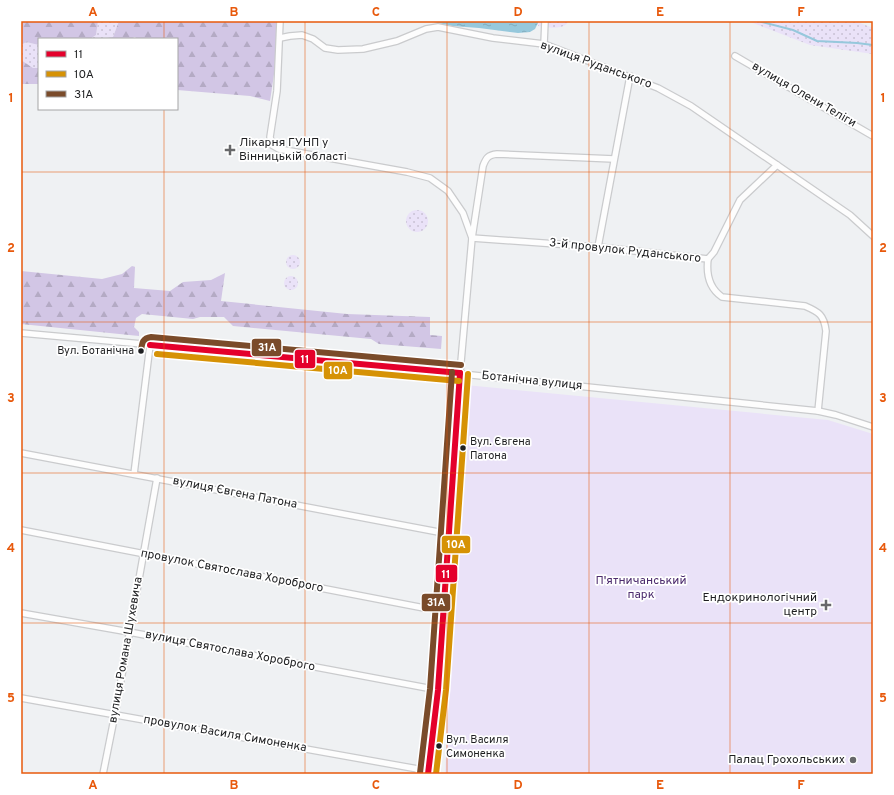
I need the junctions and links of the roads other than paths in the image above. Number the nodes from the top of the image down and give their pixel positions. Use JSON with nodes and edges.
{"nodes":[{"id":1,"x":280,"y":21,"type":"edge"},
{"id":2,"x":545,"y":21,"type":"edge"},
{"id":3,"x":280,"y":38,"type":"junction"},
{"id":4,"x":544,"y":44,"type":"junction"},
{"id":5,"x":735,"y":56,"type":"dead end"},
{"id":6,"x":630,"y":76,"type":"junction"},
{"id":7,"x":873,"y":136,"type":"edge"},
{"id":8,"x":614,"y":159,"type":"junction"},
{"id":9,"x":777,"y":165,"type":"junction"},
{"id":10,"x":873,"y":236,"type":"edge"},
{"id":11,"x":472,"y":238,"type":"junction"},
{"id":12,"x":598,"y":248,"type":"junction"},
{"id":13,"x":708,"y":259,"type":"junction"},
{"id":14,"x":21,"y":333,"type":"edge"},
{"id":15,"x":150,"y":344,"type":"junction"},
{"id":16,"x":460,"y":373,"type":"junction"},
{"id":17,"x":818,"y":411,"type":"junction"},
{"id":18,"x":873,"y":427,"type":"edge"},
{"id":19,"x":21,"y":453,"type":"edge"},
{"id":20,"x":134,"y":474,"type":"junction"},
{"id":21,"x":157,"y":478,"type":"junction"},
{"id":22,"x":21,"y":530,"type":"edge"},
{"id":23,"x":449,"y":534,"type":"junction"},
{"id":24,"x":143,"y":554,"type":"junction"},
{"id":25,"x":443,"y":610,"type":"junction"},
{"id":26,"x":21,"y":613,"type":"edge"},
{"id":27,"x":128,"y":632,"type":"junction"},
{"id":28,"x":438,"y":690,"type":"junction"},
{"id":29,"x":21,"y":698,"type":"edge"},
{"id":30,"x":115,"y":714,"type":"junction"},
{"id":31,"x":428,"y":772,"type":"edge"},
{"id":32,"x":103,"y":774,"type":"edge"}],
"edges":[{"from":1,"to":3,"type":"street"},
{"from":2,"to":4,"type":"street"},
{"from":3,"to":4,"type":"street","name":"вулиця Руданського"},
{"from":3,"to":11,"type":"street"},
{"from":4,"to":6,"type":"street","name":"вулиця Руданського"},
{"from":5,"to":7,"type":"street","name":"вулиця Олени Теліги"},
{"from":6,"to":8,"type":"street"},
{"from":6,"to":9,"type":"street","name":"вулиця Руданського"},
{"from":8,"to":11,"type":"street"},
{"from":8,"to":12,"type":"street"},
{"from":9,"to":10,"type":"street","name":"вулиця Руданського"},
{"from":9,"to":13,"type":"street","name":"3-й провулок Руданського"},
{"from":11,"to":12,"type":"street","name":"3-й провулок Руданського"},
{"from":11,"to":16,"type":"street"},
{"from":12,"to":13,"type":"street","name":"3-й провулок Руданського"},
{"from":13,"to":17,"type":"street"},
{"from":14,"to":15,"type":"street","name":"Ботанічна вулиця"},
{"from":15,"to":16,"type":"street","name":"Ботанічна вулиця"},
{"from":15,"to":20,"type":"street"},
{"from":16,"to":17,"type":"street","name":"Ботанічна вулиця"},
{"from":16,"to":23,"type":"street"},
{"from":17,"to":18,"type":"street","name":"Ботанічна вулиця"},
{"from":19,"to":20,"type":"street","name":"вулиця Євгена Патона"},
{"from":20,"to":21,"type":"street","name":"вулиця Євгена Патона"},
{"from":21,"to":23,"type":"street","name":"вулиця Євгена Патона"},
{"from":21,"to":24,"type":"street","name":"вулиця Романа Шухевича"},
{"from":22,"to":24,"type":"street","name":"провулок Святослава Хороброго"},
{"from":23,"to":25,"type":"street"},
{"from":24,"to":25,"type":"street","name":"провулок Святослава Хороброго"},
{"from":24,"to":27,"type":"street","name":"вулиця Романа Шухевича"},
{"from":25,"to":28,"type":"street"},
{"from":26,"to":27,"type":"street","name":"вулиця Святослава Хороброго"},
{"from":27,"to":28,"type":"street","name":"вулиця Святослава Хороброго"},
{"from":27,"to":30,"type":"street","name":"вулиця Романа Шухевича"},
{"from":28,"to":31,"type":"street"},
{"from":29,"to":30,"type":"street","name":"провулок Василя Симоненка"},
{"from":30,"to":31,"type":"street","name":"провулок Василя Симоненка"},
{"from":30,"to":32,"type":"street","name":"вулиця Романа Шухевича"}]}
